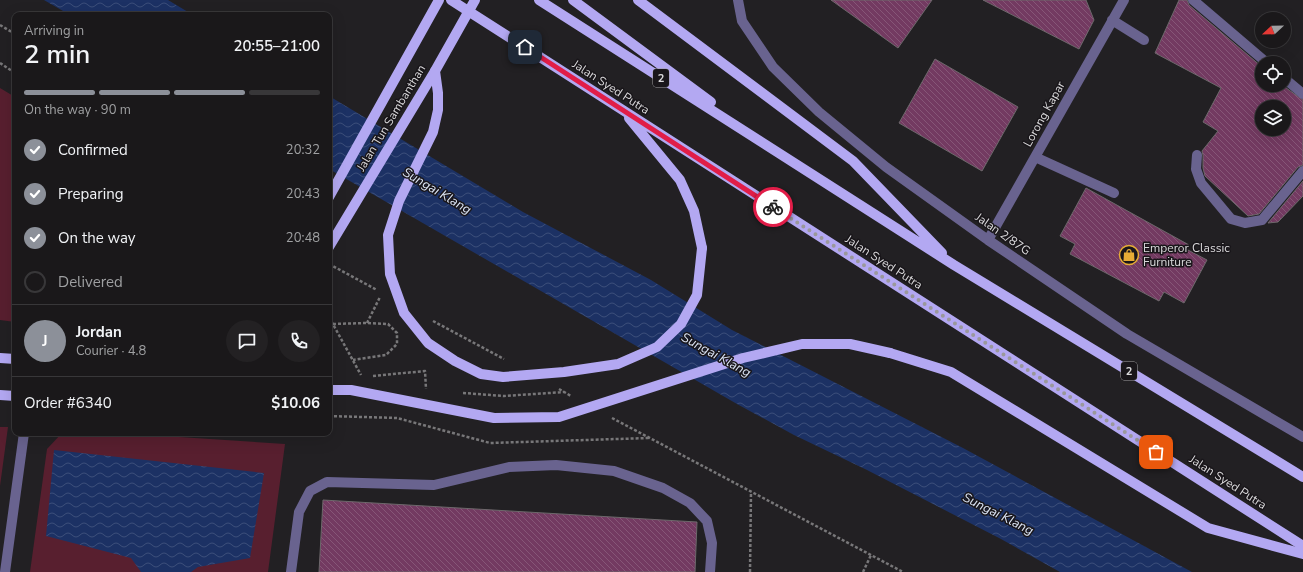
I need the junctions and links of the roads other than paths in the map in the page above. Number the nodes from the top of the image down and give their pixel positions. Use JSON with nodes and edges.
{"nodes":[{"id":1,"x":439,"y":0,"type":"edge"},
{"id":2,"x":452,"y":0,"type":"edge"},
{"id":3,"x":475,"y":0,"type":"edge"},
{"id":4,"x":539,"y":0,"type":"edge"},
{"id":5,"x":573,"y":0,"type":"edge"},
{"id":6,"x":738,"y":0,"type":"edge"},
{"id":7,"x":1124,"y":0,"type":"edge"},
{"id":8,"x":1193,"y":0,"type":"edge"},
{"id":9,"x":641,"y":2,"type":"edge"},
{"id":10,"x":1112,"y":20,"type":"junction"},
{"id":11,"x":1144,"y":40,"type":"dead end"},
{"id":12,"x":1259,"y":56,"type":"edge"},
{"id":13,"x":434,"y":71,"type":"junction"},
{"id":14,"x":1291,"y":84,"type":"edge"},
{"id":15,"x":1303,"y":94,"type":"edge"},
{"id":16,"x":624,"y":111,"type":"junction"},
{"id":17,"x":782,"y":155,"type":"junction"},
{"id":18,"x":1197,"y":155,"type":"dead end"},
{"id":19,"x":1034,"y":157,"type":"junction"},
{"id":20,"x":1303,"y":172,"type":"edge"},
{"id":21,"x":332,"y":192,"type":"edge"},
{"id":22,"x":1114,"y":193,"type":"dead end"},
{"id":23,"x":988,"y":240,"type":"junction"},
{"id":24,"x":332,"y":242,"type":"edge"},
{"id":25,"x":954,"y":265,"type":"junction"},
{"id":26,"x":0,"y":358,"type":"edge"},
{"id":27,"x":12,"y":359,"type":"edge"},
{"id":28,"x":332,"y":390,"type":"edge"},
{"id":29,"x":0,"y":395,"type":"edge"},
{"id":30,"x":12,"y":396,"type":"edge"},
{"id":31,"x":24,"y":436,"type":"edge"},
{"id":32,"x":1303,"y":437,"type":"edge"},
{"id":33,"x":1303,"y":477,"type":"edge"},
{"id":34,"x":1303,"y":546,"type":"edge"},
{"id":35,"x":1303,"y":554,"type":"edge"},
{"id":36,"x":5,"y":572,"type":"edge"},
{"id":37,"x":291,"y":572,"type":"edge"},
{"id":38,"x":710,"y":572,"type":"edge"}],
"edges":[{"from":1,"to":21,"type":"main road","name":"Jalan Tun Sambanthan"},
{"from":2,"to":16,"type":"main road","name":"Jalan Syed Putra"},
{"from":3,"to":13,"type":"main road","name":"Jalan Tun Sambanthan","bridge":true},
{"from":4,"to":17,"type":"main road","number":"2"},
{"from":5,"to":17,"type":"main road"},
{"from":6,"to":23,"type":"street","name":"Jalan 2/87G"},
{"from":7,"to":10,"type":"street","name":"Lorong Kapar"},
{"from":8,"to":12,"type":"street"},
{"from":9,"to":25,"type":"main road"},
{"from":10,"to":11,"type":"street"},
{"from":10,"to":19,"type":"street","name":"Lorong Kapar"},
{"from":13,"to":16,"type":"main road","bridge":true},
{"from":13,"to":24,"type":"main road","name":"Jalan Tun Sambanthan"},
{"from":14,"to":15,"type":"street"},
{"from":16,"to":34,"type":"main road","name":"Jalan Syed Putra"},
{"from":17,"to":25,"type":"main road","number":"2"},
{"from":18,"to":20,"type":"street"},
{"from":19,"to":22,"type":"street"},
{"from":19,"to":23,"type":"street","name":"Lorong Kapar"},
{"from":23,"to":32,"type":"street","name":"Jalan 2/87G"},
{"from":25,"to":33,"type":"main road","number":"2"},
{"from":26,"to":27,"type":"main road"},
{"from":28,"to":35,"type":"main road","bridge":true},
{"from":29,"to":30,"type":"main road"},
{"from":31,"to":36,"type":"street"},
{"from":37,"to":38,"type":"street"}]}
